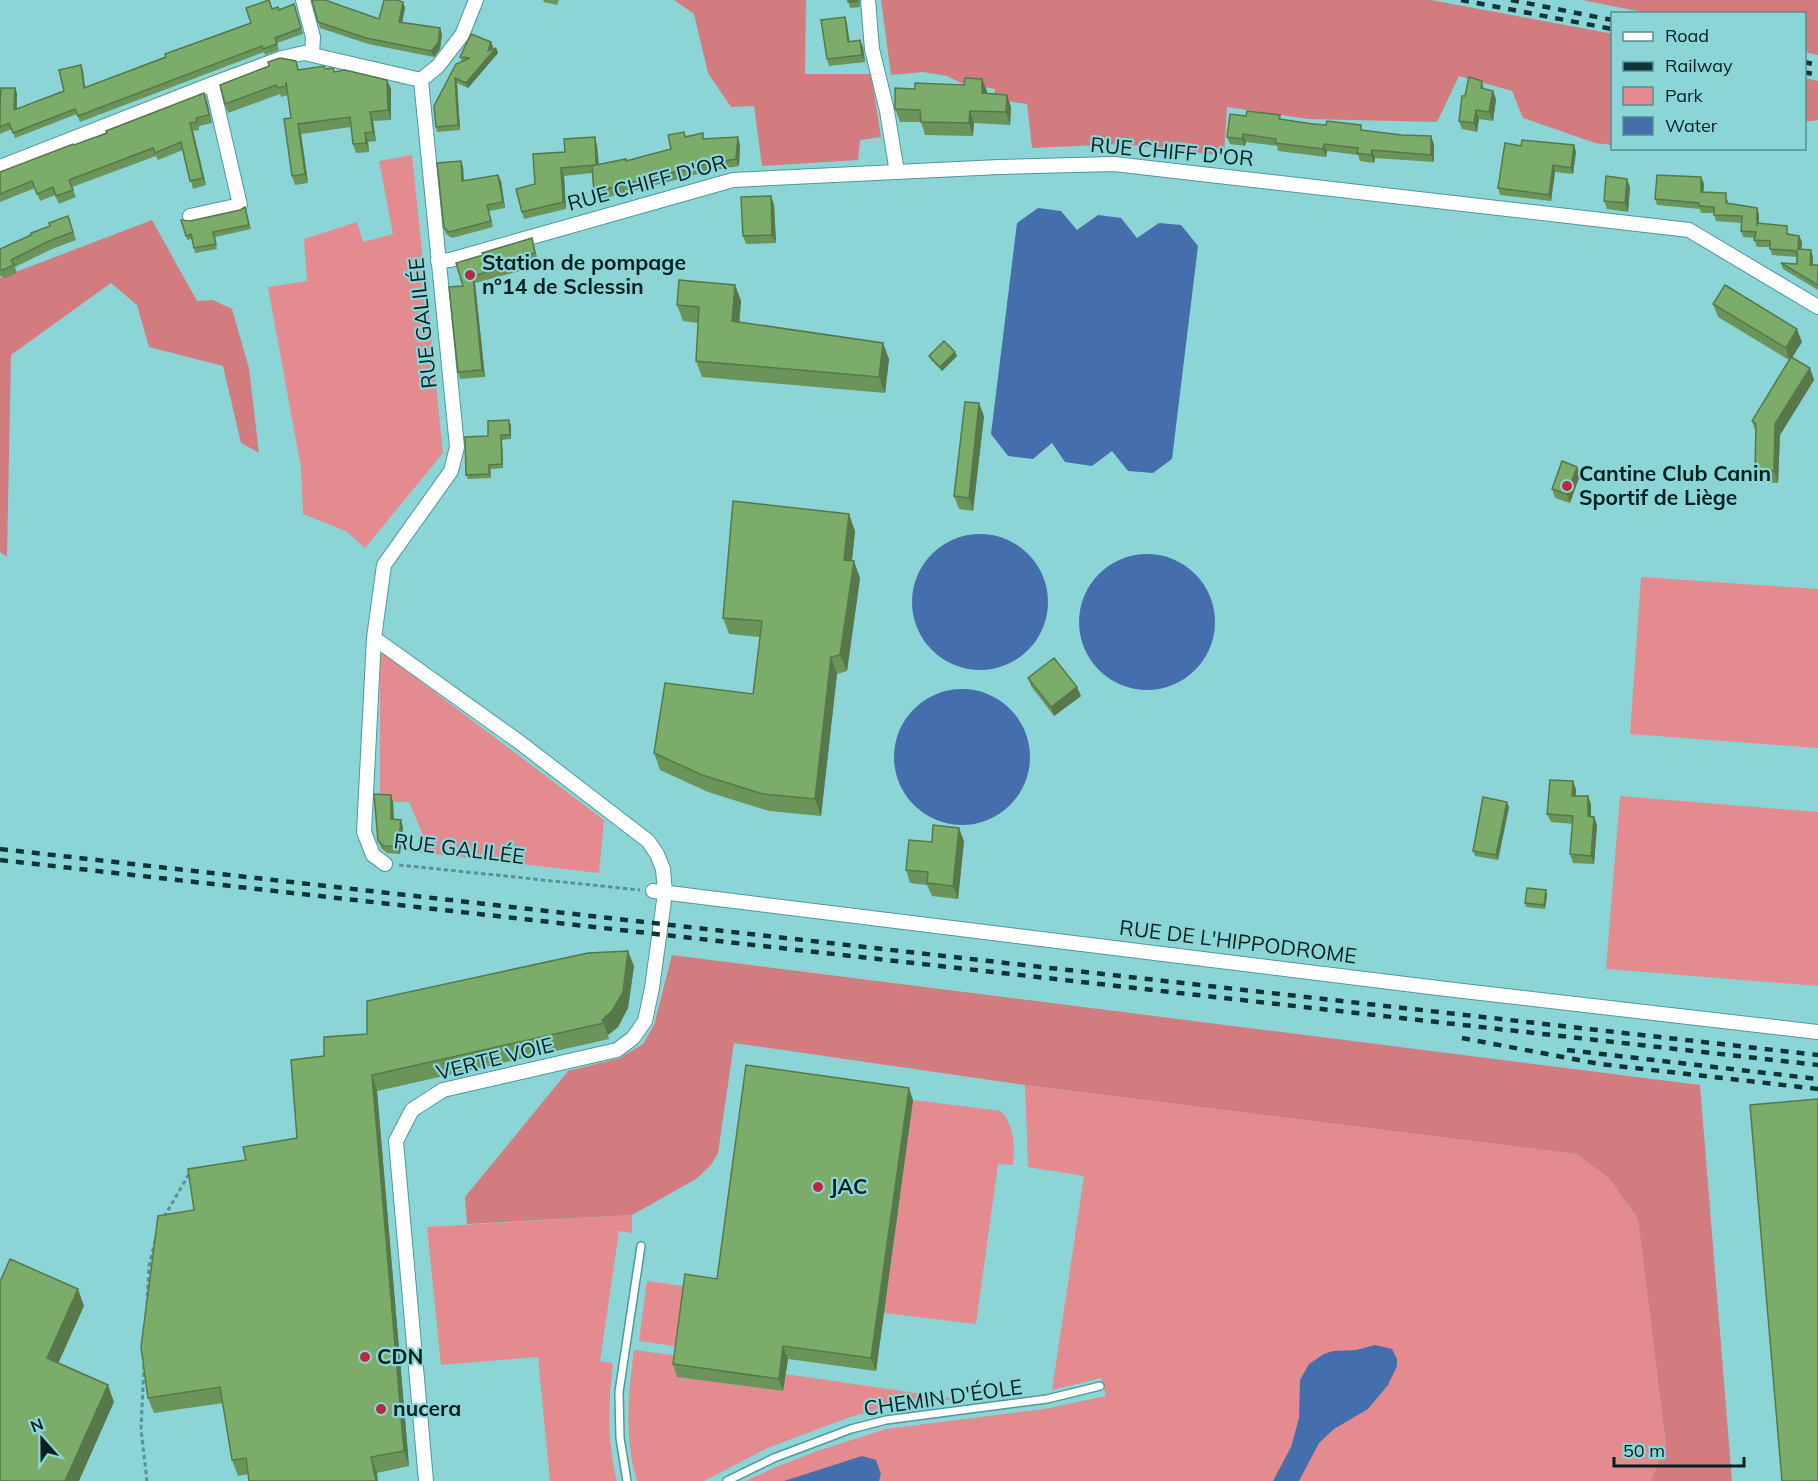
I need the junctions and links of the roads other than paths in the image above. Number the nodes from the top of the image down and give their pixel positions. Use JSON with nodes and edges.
{"nodes":[{"id":1,"x":303,"y":0,"type":"edge"},
{"id":2,"x":476,"y":0,"type":"edge"},
{"id":3,"x":868,"y":0,"type":"edge"},
{"id":4,"x":312,"y":54,"type":"junction"},
{"id":5,"x":421,"y":80,"type":"junction"},
{"id":6,"x":212,"y":84,"type":"junction"},
{"id":7,"x":0,"y":167,"type":"edge"},
{"id":8,"x":897,"y":172,"type":"junction"},
{"id":9,"x":190,"y":216,"type":"dead end"},
{"id":10,"x":438,"y":261,"type":"junction"},
{"id":11,"x":1818,"y":307,"type":"edge"},
{"id":12,"x":374,"y":638,"type":"junction"},
{"id":13,"x":385,"y":864,"type":"road end"},
{"id":14,"x":659,"y":892,"type":"junction"},
{"id":15,"x":1818,"y":1032,"type":"edge"},
{"id":16,"x":641,"y":1246,"type":"dead end"},
{"id":17,"x":1100,"y":1386,"type":"dead end"},
{"id":18,"x":426,"y":1481,"type":"edge"},
{"id":19,"x":627,"y":1481,"type":"edge"},
{"id":20,"x":727,"y":1481,"type":"edge"}],
"edges":[{"from":1,"to":4,"type":"street"},
{"from":2,"to":5,"type":"street"},
{"from":3,"to":8,"type":"street"},
{"from":4,"to":5,"type":"street"},
{"from":4,"to":6,"type":"street"},
{"from":5,"to":10,"type":"street","name":"RUE GALILÉE"},
{"from":6,"to":7,"type":"street"},
{"from":6,"to":9,"type":"street"},
{"from":8,"to":10,"type":"street","name":"RUE CHIFF D'OR"},
{"from":8,"to":11,"type":"street","name":"RUE CHIFF D'OR"},
{"from":10,"to":12,"type":"street","name":"RUE GALILÉE"},
{"from":12,"to":13,"type":"street","name":"RUE GALILÉE"},
{"from":12,"to":14,"type":"street"},
{"from":14,"to":15,"type":"street","name":"RUE DE L'HIPPODROME"},
{"from":14,"to":18,"type":"street","name":"VERTE VOIE"},
{"from":16,"to":19,"type":"lane"},
{"from":17,"to":20,"type":"lane","name":"CHEMIN D'ÉOLE"}]}
